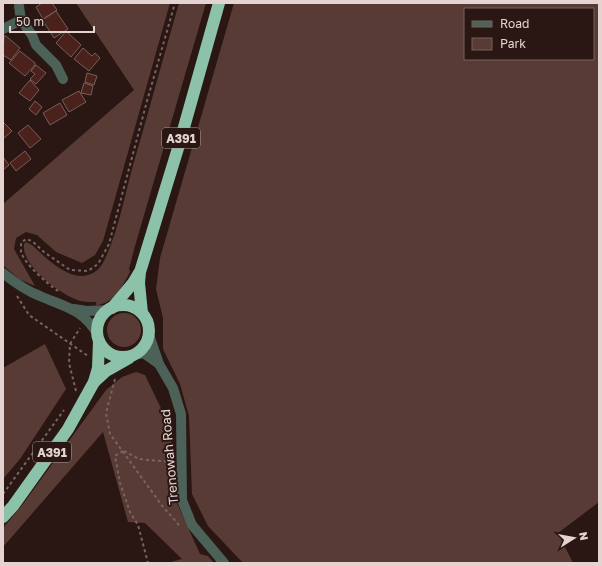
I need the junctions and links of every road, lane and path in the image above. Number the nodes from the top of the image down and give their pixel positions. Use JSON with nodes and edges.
{"nodes":[{"id":1,"x":175,"y":3,"type":"edge"},
{"id":2,"x":219,"y":3,"type":"edge"},
{"id":3,"x":19,"y":6,"type":"dead end"},
{"id":4,"x":21,"y":20,"type":"junction"},
{"id":5,"x":3,"y":29,"type":"edge"},
{"id":6,"x":64,"y":79,"type":"dead end"},
{"id":7,"x":140,"y":272,"type":"junction"},
{"id":8,"x":3,"y":273,"type":"edge"},
{"id":9,"x":12,"y":280,"type":"junction"},
{"id":10,"x":60,"y":292,"type":"dead end"},
{"id":11,"x":72,"y":309,"type":"junction"},
{"id":12,"x":110,"y":309,"type":"junction"},
{"id":13,"x":142,"y":313,"type":"junction"},
{"id":14,"x":85,"y":319,"type":"junction"},
{"id":15,"x":149,"y":335,"type":"junction"},
{"id":16,"x":98,"y":338,"type":"junction"},
{"id":17,"x":70,"y":344,"type":"junction"},
{"id":18,"x":135,"y":354,"type":"junction"},
{"id":19,"x":98,"y":363,"type":"junction"},
{"id":20,"x":159,"y":364,"type":"junction"},
{"id":21,"x":109,"y":370,"type":"junction"},
{"id":22,"x":94,"y":382,"type":"junction"},
{"id":23,"x":73,"y":396,"type":"dead end"},
{"id":24,"x":66,"y":407,"type":"dead end"},
{"id":25,"x":123,"y":451,"type":"junction"},
{"id":26,"x":181,"y":462,"type":"junction"},
{"id":27,"x":3,"y":494,"type":"edge"},
{"id":28,"x":3,"y":517,"type":"edge"},
{"id":29,"x":198,"y":533,"type":"junction"},
{"id":30,"x":148,"y":563,"type":"edge"},
{"id":31,"x":224,"y":563,"type":"edge"}],
"edges":[{"from":1,"to":10,"type":"path"},
{"from":2,"to":7,"type":"highway","number":"A391"},
{"from":3,"to":4,"type":"street"},
{"from":4,"to":5,"type":"street"},
{"from":4,"to":6,"type":"street"},
{"from":7,"to":12,"type":"highway","number":"A391"},
{"from":7,"to":13,"type":"highway","number":"A391"},
{"from":8,"to":9,"type":"street"},
{"from":9,"to":11,"type":"street"},
{"from":9,"to":17,"type":"path"},
{"from":11,"to":12,"type":"street"},
{"from":11,"to":14,"type":"street"},
{"from":12,"to":13,"type":"highway"},
{"from":12,"to":16,"type":"highway"},
{"from":13,"to":15,"type":"highway"},
{"from":14,"to":16,"type":"street"},
{"from":14,"to":17,"type":"path"},
{"from":15,"to":18,"type":"highway"},
{"from":15,"to":20,"type":"street","name":"Trenowah Road"},
{"from":16,"to":18,"type":"highway"},
{"from":16,"to":19,"type":"highway","number":"A391"},
{"from":17,"to":19,"type":"path"},
{"from":17,"to":23,"type":"path"},
{"from":18,"to":20,"type":"street","name":"Trenowah Road"},
{"from":18,"to":21,"type":"highway","number":"A391"},
{"from":19,"to":22,"type":"highway","number":"A391"},
{"from":20,"to":26,"type":"street","name":"Trenowah Road"},
{"from":21,"to":22,"type":"highway","number":"A391"},
{"from":21,"to":25,"type":"path"},
{"from":22,"to":28,"type":"highway","number":"A391"},
{"from":24,"to":27,"type":"path"},
{"from":25,"to":26,"type":"path"},
{"from":25,"to":29,"type":"path"},
{"from":25,"to":30,"type":"path"},
{"from":26,"to":29,"type":"street","name":"Trenowah Road"},
{"from":29,"to":31,"type":"street","name":"Trenowah Road"}]}
